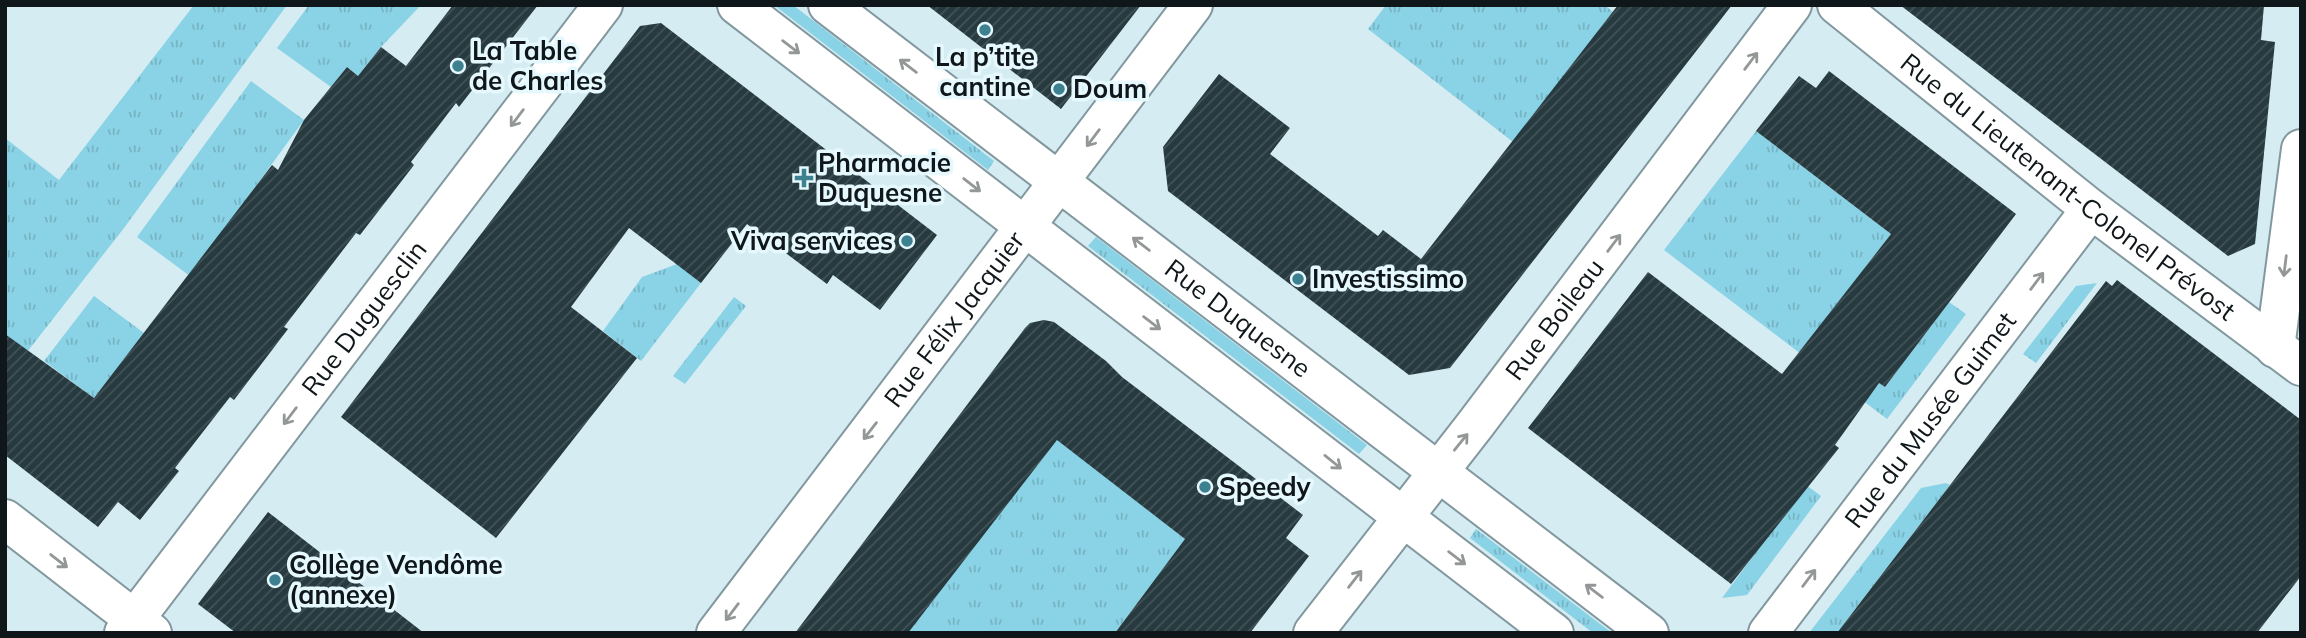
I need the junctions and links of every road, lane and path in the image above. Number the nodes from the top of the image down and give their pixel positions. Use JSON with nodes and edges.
{"nodes":[{"id":1,"x":603,"y":5,"type":"edge"},
{"id":2,"x":737,"y":5,"type":"edge"},
{"id":3,"x":828,"y":5,"type":"edge"},
{"id":4,"x":1193,"y":5,"type":"edge"},
{"id":5,"x":1793,"y":5,"type":"edge"},
{"id":6,"x":1837,"y":5,"type":"edge"},
{"id":7,"x":2301,"y":149,"type":"edge"},
{"id":8,"x":1059,"y":182,"type":"junction"},
{"id":9,"x":2091,"y":209,"type":"junction"},
{"id":10,"x":1026,"y":226,"type":"junction"},
{"id":11,"x":2288,"y":357,"type":"edge"},
{"id":12,"x":1438,"y":472,"type":"junction"},
{"id":13,"x":1404,"y":515,"type":"junction"},
{"id":14,"x":5,"y":519,"type":"edge"},
{"id":15,"x":137,"y":628,"type":"edge"},
{"id":16,"x":716,"y":633,"type":"edge"},
{"id":17,"x":1313,"y":633,"type":"edge"},
{"id":18,"x":1554,"y":633,"type":"edge"},
{"id":19,"x":1649,"y":633,"type":"edge"},
{"id":20,"x":1768,"y":633,"type":"edge"}],
"edges":[{"from":1,"to":15,"type":"street","name":"Rue Duguesclin","one_way":true},
{"from":2,"to":10,"type":"street","name":"Rue Duquesne","one_way":true},
{"from":8,"to":3,"type":"street","name":"Rue Duquesne","one_way":true},
{"from":4,"to":8,"type":"street","name":"Rue Félix Jacquier","one_way":true},
{"from":12,"to":5,"type":"street","name":"Rue Boileau","one_way":true},
{"from":6,"to":9,"type":"street","name":"Rue du Lieutenant-Colonel Prévost"},
{"from":7,"to":11,"type":"street","one_way":true},
{"from":8,"to":10,"type":"street","name":"Rue Félix Jacquier"},
{"from":12,"to":8,"type":"street","name":"Rue Duquesne","one_way":true},
{"from":9,"to":11,"type":"street","name":"Rue du Lieutenant-Colonel Prévost"},
{"from":20,"to":9,"type":"street","name":"Rue du Musée Guimet","one_way":true},
{"from":10,"to":13,"type":"street","name":"Rue Duquesne","one_way":true},
{"from":10,"to":16,"type":"street","name":"Rue Félix Jacquier","one_way":true},
{"from":12,"to":13,"type":"street","name":"Rue Boileau"},
{"from":19,"to":12,"type":"street","name":"Rue Duquesne","one_way":true},
{"from":17,"to":13,"type":"street","name":"Rue Boileau","one_way":true},
{"from":13,"to":18,"type":"street","name":"Rue Duquesne","one_way":true},
{"from":14,"to":15,"type":"street","one_way":true}]}
